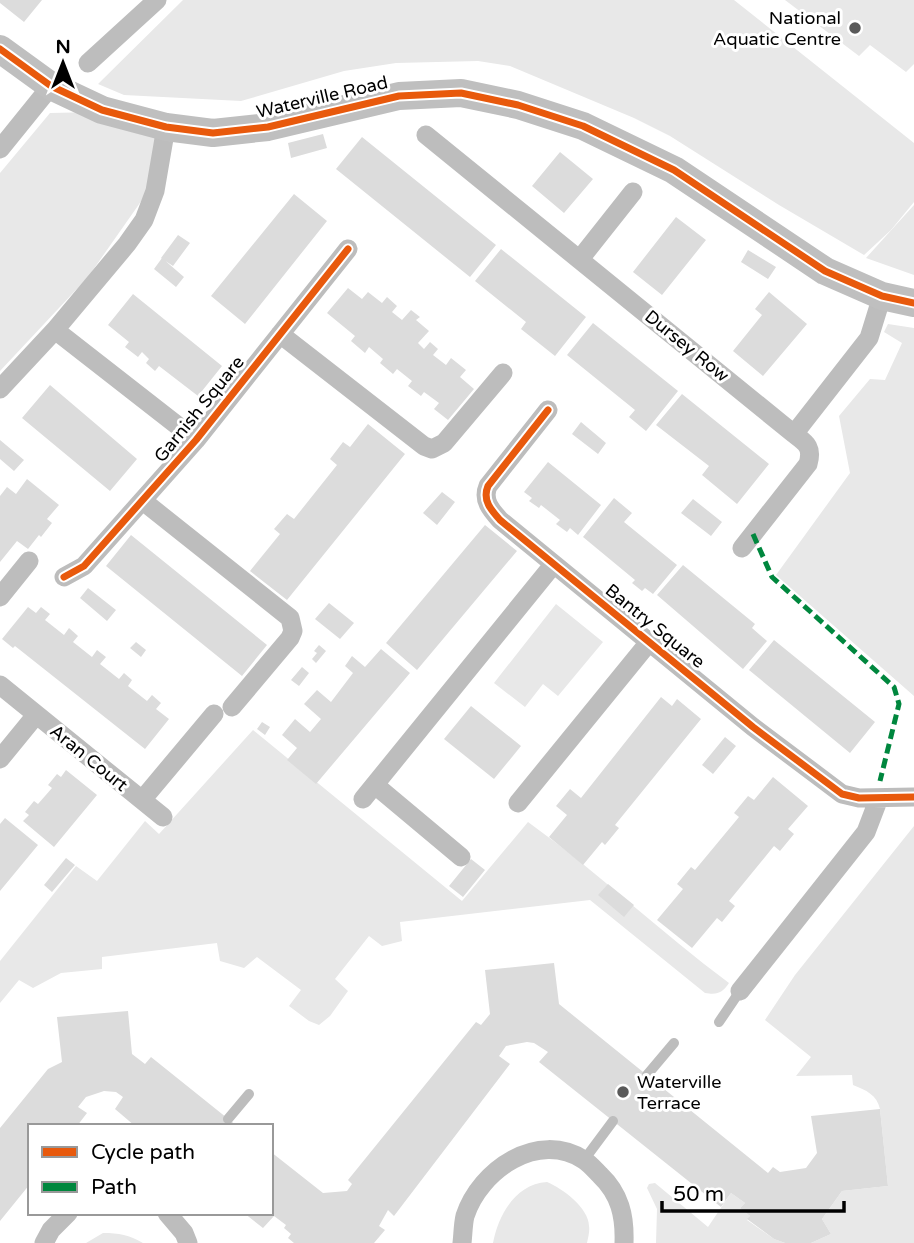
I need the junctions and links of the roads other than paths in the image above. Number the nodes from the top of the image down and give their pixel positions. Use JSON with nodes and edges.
{"nodes":[{"id":1,"x":157,"y":0,"type":"edge"},
{"id":2,"x":0,"y":49,"type":"edge"},
{"id":3,"x":88,"y":63,"type":"dead end"},
{"id":4,"x":51,"y":86,"type":"junction"},
{"id":5,"x":166,"y":127,"type":"junction"},
{"id":6,"x":426,"y":135,"type":"dead end"},
{"id":7,"x":0,"y":149,"type":"edge"},
{"id":8,"x":633,"y":192,"type":"dead end"},
{"id":9,"x":348,"y":249,"type":"dead end"},
{"id":10,"x":580,"y":259,"type":"junction"},
{"id":11,"x":882,"y":296,"type":"junction"},
{"id":12,"x":914,"y":303,"type":"edge"},
{"id":13,"x":55,"y":330,"type":"junction"},
{"id":14,"x":280,"y":334,"type":"junction"},
{"id":15,"x":503,"y":373,"type":"dead end"},
{"id":16,"x":0,"y":389,"type":"edge"},
{"id":17,"x":548,"y":410,"type":"dead end"},
{"id":18,"x":793,"y":434,"type":"junction"},
{"id":19,"x":196,"y":440,"type":"junction"},
{"id":20,"x":143,"y":501,"type":"junction"},
{"id":21,"x":742,"y":548,"type":"dead end"},
{"id":22,"x":29,"y":561,"type":"dead end"},
{"id":23,"x":553,"y":565,"type":"junction"},
{"id":24,"x":64,"y":577,"type":"dead end"},
{"id":25,"x":0,"y":597,"type":"edge"},
{"id":26,"x":650,"y":641,"type":"junction"},
{"id":27,"x":0,"y":685,"type":"edge"},
{"id":28,"x":36,"y":715,"type":"junction"},
{"id":29,"x":0,"y":759,"type":"edge"},
{"id":30,"x":914,"y":797,"type":"edge"},
{"id":31,"x":879,"y":798,"type":"junction"},
{"id":32,"x":142,"y":800,"type":"junction"},
{"id":33,"x":518,"y":803,"type":"dead end"},
{"id":34,"x":163,"y":817,"type":"dead end"},
{"id":35,"x":461,"y":857,"type":"dead end"},
{"id":36,"x":740,"y":991,"type":"joint"},
{"id":37,"x":719,"y":1022,"type":"dead end"},
{"id":38,"x":674,"y":1043,"type":"dead end"},
{"id":39,"x":647,"y":1075,"type":"dead end"},
{"id":40,"x":249,"y":1094,"type":"dead end"},
{"id":41,"x":228,"y":1119,"type":"dead end"},
{"id":42,"x":613,"y":1121,"type":"dead end"},
{"id":43,"x":584,"y":1160,"type":"junction"},
{"id":44,"x":66,"y":1215,"type":"edge"},
{"id":45,"x":169,"y":1215,"type":"edge"},
{"id":46,"x":44,"y":1243,"type":"edge"},
{"id":47,"x":188,"y":1243,"type":"edge"},
{"id":48,"x":462,"y":1243,"type":"edge"},
{"id":49,"x":624,"y":1243,"type":"edge"}],
"edges":[{"from":1,"to":3,"type":"street"},
{"from":2,"to":4,"type":"street","name":"Waterville Road"},
{"from":4,"to":5,"type":"street","name":"Waterville Road"},
{"from":4,"to":7,"type":"street"},
{"from":5,"to":11,"type":"street","name":"Waterville Road"},
{"from":5,"to":13,"type":"street"},
{"from":6,"to":10,"type":"street","name":"Dursey Row"},
{"from":8,"to":10,"type":"street"},
{"from":9,"to":14,"type":"street","name":"Garnish Square"},
{"from":10,"to":18,"type":"street","name":"Dursey Row"},
{"from":11,"to":12,"type":"street","name":"Waterville Road"},
{"from":11,"to":18,"type":"street"},
{"from":13,"to":16,"type":"street"},
{"from":13,"to":19,"type":"street","name":"Garnish Square"},
{"from":14,"to":15,"type":"street"},
{"from":14,"to":19,"type":"street","name":"Garnish Square"},
{"from":17,"to":23,"type":"street","name":"Bantry Square"},
{"from":18,"to":21,"type":"street","name":"Dursey Row"},
{"from":19,"to":20,"type":"street","name":"Garnish Square"},
{"from":20,"to":24,"type":"street","name":"Garnish Square"},
{"from":20,"to":32,"type":"street","name":"Aran Court"},
{"from":22,"to":25,"type":"street"},
{"from":23,"to":26,"type":"street","name":"Bantry Square"},
{"from":23,"to":35,"type":"street"},
{"from":26,"to":31,"type":"street","name":"Bantry Square"},
{"from":26,"to":33,"type":"street","name":"Bantry Square"},
{"from":27,"to":28,"type":"street","name":"Aran Court"},
{"from":28,"to":29,"type":"street","name":"Aran Court"},
{"from":28,"to":32,"type":"street","name":"Aran Court"},
{"from":30,"to":31,"type":"street","name":"Bantry Square"},
{"from":31,"to":36,"type":"street"},
{"from":32,"to":34,"type":"street","name":"Aran Court"},
{"from":36,"to":37,"type":"lane"},
{"from":38,"to":39,"type":"lane"},
{"from":40,"to":41,"type":"lane"},
{"from":42,"to":43,"type":"lane"},
{"from":43,"to":48,"type":"street"},
{"from":43,"to":49,"type":"street"},
{"from":44,"to":46,"type":"street"},
{"from":45,"to":47,"type":"street"}]}
